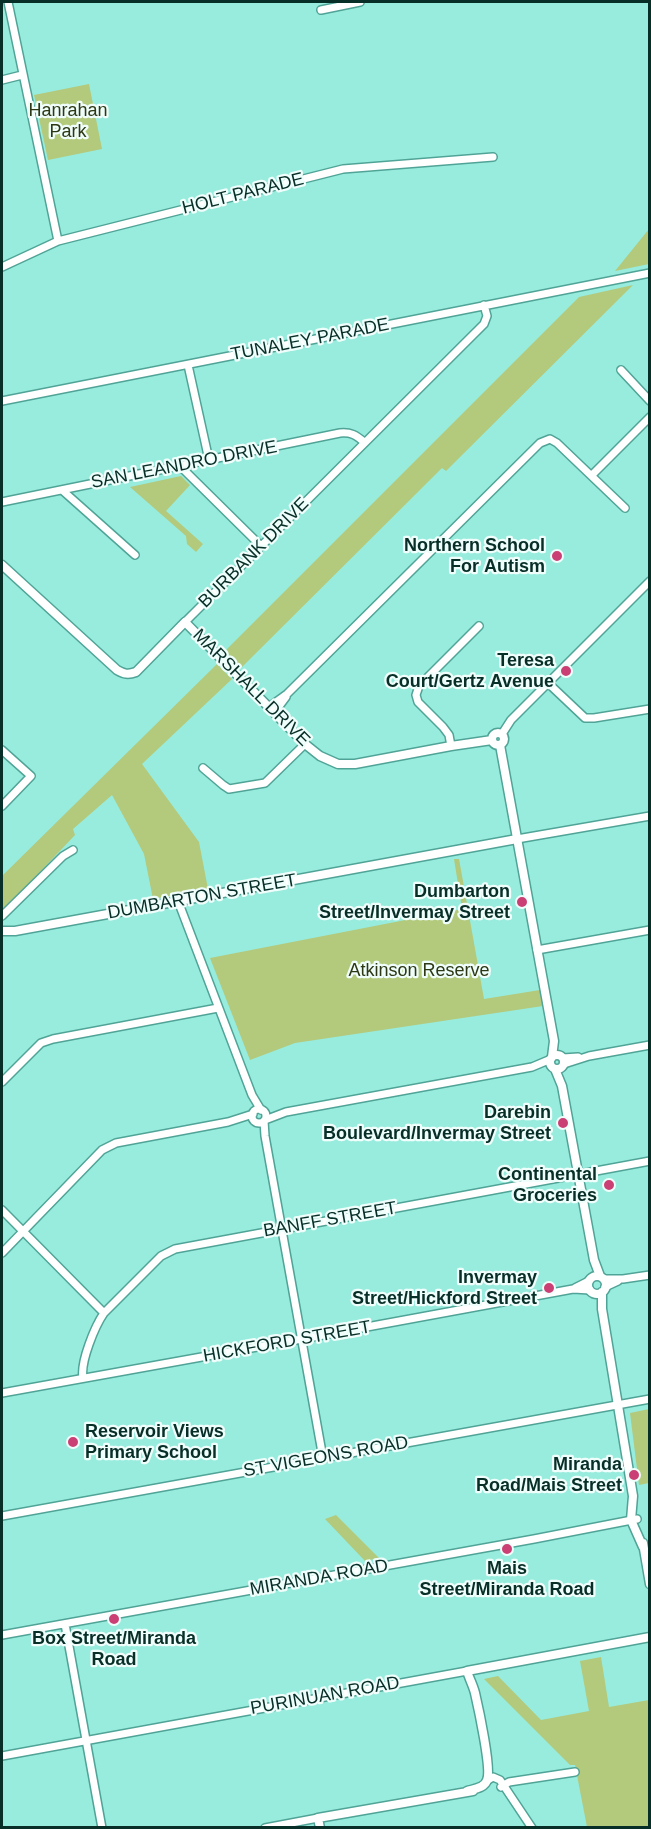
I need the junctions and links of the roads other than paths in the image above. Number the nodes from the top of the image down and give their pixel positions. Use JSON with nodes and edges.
{"nodes":[{"id":1,"x":8,"y":2,"type":"edge"},
{"id":2,"x":360,"y":2,"type":"edge"},
{"id":3,"x":321,"y":10,"type":"dead end"},
{"id":4,"x":22,"y":75,"type":"junction"},
{"id":5,"x":2,"y":80,"type":"edge"},
{"id":6,"x":493,"y":157,"type":"dead end"},
{"id":7,"x":58,"y":241,"type":"junction"},
{"id":8,"x":2,"y":267,"type":"edge"},
{"id":9,"x":650,"y":273,"type":"edge"},
{"id":10,"x":484,"y":305,"type":"junction"},
{"id":11,"x":188,"y":365,"type":"junction"},
{"id":12,"x":621,"y":370,"type":"dead end"},
{"id":13,"x":2,"y":401,"type":"edge"},
{"id":14,"x":650,"y":401,"type":"edge"},
{"id":15,"x":650,"y":417,"type":"edge"},
{"id":16,"x":364,"y":442,"type":"junction"},
{"id":17,"x":208,"y":460,"type":"junction"},
{"id":18,"x":180,"y":466,"type":"junction"},
{"id":19,"x":592,"y":475,"type":"junction"},
{"id":20,"x":62,"y":490,"type":"junction"},
{"id":21,"x":2,"y":502,"type":"edge"},
{"id":22,"x":625,"y":508,"type":"dead end"},
{"id":23,"x":261,"y":546,"type":"junction"},
{"id":24,"x":135,"y":555,"type":"dead end"},
{"id":25,"x":2,"y":565,"type":"edge"},
{"id":26,"x":650,"y":581,"type":"edge"},
{"id":27,"x":185,"y":622,"type":"junction"},
{"id":28,"x":479,"y":626,"type":"dead end"},
{"id":29,"x":548,"y":683,"type":"junction"},
{"id":30,"x":650,"y":709,"type":"edge"},
{"id":31,"x":272,"y":710,"type":"junction"},
{"id":32,"x":502,"y":734,"type":"junction"},
{"id":33,"x":492,"y":740,"type":"junction"},
{"id":34,"x":305,"y":744,"type":"junction"},
{"id":35,"x":452,"y":746,"type":"junction"},
{"id":36,"x":500,"y":746,"type":"junction"},
{"id":37,"x":2,"y":750,"type":"edge"},
{"id":38,"x":203,"y":768,"type":"dead end"},
{"id":39,"x":2,"y":806,"type":"edge"},
{"id":40,"x":650,"y":816,"type":"edge"},
{"id":41,"x":517,"y":839,"type":"junction"},
{"id":42,"x":73,"y":850,"type":"dead end"},
{"id":43,"x":178,"y":902,"type":"junction"},
{"id":44,"x":2,"y":916,"type":"edge"},
{"id":45,"x":650,"y":930,"type":"edge"},
{"id":46,"x":2,"y":931,"type":"edge"},
{"id":47,"x":537,"y":950,"type":"junction"},
{"id":48,"x":218,"y":1008,"type":"junction"},
{"id":49,"x":650,"y":1045,"type":"edge"},
{"id":50,"x":558,"y":1062,"type":"junction"},
{"id":51,"x":2,"y":1082,"type":"edge"},
{"id":52,"x":259,"y":1116,"type":"junction"},
{"id":53,"x":650,"y":1161,"type":"edge"},
{"id":54,"x":578,"y":1175,"type":"junction"},
{"id":55,"x":2,"y":1209,"type":"edge"},
{"id":56,"x":282,"y":1228,"type":"junction"},
{"id":57,"x":24,"y":1231,"type":"junction"},
{"id":58,"x":2,"y":1253,"type":"edge"},
{"id":59,"x":650,"y":1275,"type":"edge"},
{"id":60,"x":597,"y":1284,"type":"junction"},
{"id":61,"x":104,"y":1313,"type":"junction"},
{"id":62,"x":301,"y":1340,"type":"junction"},
{"id":63,"x":83,"y":1378,"type":"junction"},
{"id":64,"x":2,"y":1393,"type":"edge"},
{"id":65,"x":650,"y":1399,"type":"edge"},
{"id":66,"x":618,"y":1404,"type":"junction"},
{"id":67,"x":323,"y":1458,"type":"junction"},
{"id":68,"x":2,"y":1516,"type":"edge"},
{"id":69,"x":634,"y":1520,"type":"junction"},
{"id":70,"x":650,"y":1584,"type":"edge"},
{"id":71,"x":65,"y":1624,"type":"junction"},
{"id":72,"x":2,"y":1635,"type":"edge"},
{"id":73,"x":650,"y":1637,"type":"edge"},
{"id":74,"x":471,"y":1670,"type":"junction"},
{"id":75,"x":85,"y":1740,"type":"junction"},
{"id":76,"x":2,"y":1756,"type":"edge"},
{"id":77,"x":575,"y":1772,"type":"dead end"},
{"id":78,"x":491,"y":1781,"type":"junction"},
{"id":79,"x":505,"y":1788,"type":"junction"},
{"id":80,"x":321,"y":1823,"type":"edge"},
{"id":81,"x":102,"y":1827,"type":"edge"},
{"id":82,"x":265,"y":1827,"type":"edge"},
{"id":83,"x":532,"y":1827,"type":"edge"}],
"edges":[{"from":1,"to":4,"type":"street"},
{"from":2,"to":3,"type":"street"},
{"from":4,"to":5,"type":"street"},
{"from":4,"to":7,"type":"street"},
{"from":6,"to":7,"type":"street","name":"HOLT PARADE"},
{"from":7,"to":8,"type":"street","name":"HOLT PARADE"},
{"from":9,"to":10,"type":"street","name":"TUNALEY PARADE"},
{"from":10,"to":11,"type":"street","name":"TUNALEY PARADE"},
{"from":10,"to":16,"type":"street","name":"BURBANK DRIVE"},
{"from":11,"to":13,"type":"street","name":"TUNALEY PARADE"},
{"from":11,"to":17,"type":"street"},
{"from":12,"to":14,"type":"street"},
{"from":15,"to":19,"type":"street"},
{"from":16,"to":17,"type":"street","name":"SAN LEANDRO DRIVE"},
{"from":16,"to":23,"type":"street","name":"BURBANK DRIVE"},
{"from":17,"to":18,"type":"street","name":"SAN LEANDRO DRIVE"},
{"from":18,"to":20,"type":"street","name":"SAN LEANDRO DRIVE"},
{"from":18,"to":23,"type":"street"},
{"from":19,"to":22,"type":"street"},
{"from":19,"to":31,"type":"street"},
{"from":20,"to":21,"type":"street","name":"SAN LEANDRO DRIVE"},
{"from":20,"to":24,"type":"street"},
{"from":23,"to":27,"type":"street","name":"BURBANK DRIVE"},
{"from":25,"to":27,"type":"street","name":"BURBANK DRIVE"},
{"from":26,"to":29,"type":"street"},
{"from":27,"to":31,"type":"street","name":"MARSHALL DRIVE"},
{"from":28,"to":35,"type":"street"},
{"from":29,"to":30,"type":"street"},
{"from":29,"to":32,"type":"street"},
{"from":31,"to":34,"type":"street","name":"MARSHALL DRIVE"},
{"from":32,"to":33,"type":"street"},
{"from":32,"to":36,"type":"street"},
{"from":33,"to":35,"type":"street","name":"MARSHALL DRIVE"},
{"from":33,"to":36,"type":"street"},
{"from":34,"to":35,"type":"street","name":"MARSHALL DRIVE"},
{"from":34,"to":38,"type":"street"},
{"from":36,"to":41,"type":"street"},
{"from":37,"to":39,"type":"street"},
{"from":40,"to":41,"type":"street","name":"DUMBARTON STREET"},
{"from":41,"to":43,"type":"street","name":"DUMBARTON STREET"},
{"from":41,"to":47,"type":"street"},
{"from":42,"to":44,"type":"street"},
{"from":43,"to":46,"type":"street","name":"DUMBARTON STREET"},
{"from":43,"to":48,"type":"street"},
{"from":45,"to":47,"type":"street"},
{"from":47,"to":50,"type":"street"},
{"from":48,"to":51,"type":"street"},
{"from":48,"to":52,"type":"street"},
{"from":49,"to":50,"type":"street"},
{"from":50,"to":52,"type":"street"},
{"from":50,"to":54,"type":"street"},
{"from":52,"to":56,"type":"street"},
{"from":52,"to":57,"type":"street"},
{"from":53,"to":54,"type":"street","name":"BANFF STREET"},
{"from":54,"to":56,"type":"street","name":"BANFF STREET"},
{"from":54,"to":60,"type":"street"},
{"from":55,"to":57,"type":"street"},
{"from":56,"to":61,"type":"street","name":"BANFF STREET"},
{"from":56,"to":62,"type":"street"},
{"from":57,"to":58,"type":"street"},
{"from":57,"to":61,"type":"street"},
{"from":59,"to":60,"type":"street","name":"HICKFORD STREET"},
{"from":60,"to":62,"type":"street","name":"HICKFORD STREET"},
{"from":60,"to":66,"type":"street"},
{"from":61,"to":63,"type":"street","name":"BANFF STREET"},
{"from":62,"to":63,"type":"street","name":"HICKFORD STREET"},
{"from":62,"to":67,"type":"street"},
{"from":63,"to":64,"type":"street","name":"HICKFORD STREET"},
{"from":65,"to":66,"type":"street","name":"ST VIGEONS ROAD"},
{"from":66,"to":67,"type":"street","name":"ST VIGEONS ROAD"},
{"from":66,"to":69,"type":"street"},
{"from":67,"to":68,"type":"street","name":"ST VIGEONS ROAD"},
{"from":69,"to":70,"type":"street"},
{"from":69,"to":71,"type":"street","name":"MIRANDA ROAD"},
{"from":71,"to":72,"type":"street","name":"MIRANDA ROAD"},
{"from":71,"to":75,"type":"street"},
{"from":73,"to":74,"type":"street","name":"PURINUAN ROAD"},
{"from":74,"to":75,"type":"street","name":"PURINUAN ROAD"},
{"from":74,"to":78,"type":"street"},
{"from":75,"to":76,"type":"street","name":"PURINUAN ROAD"},
{"from":75,"to":81,"type":"street"},
{"from":77,"to":79,"type":"street"},
{"from":78,"to":79,"type":"street"},
{"from":78,"to":80,"type":"street"},
{"from":79,"to":83,"type":"street"},
{"from":80,"to":82,"type":"street"}]}
